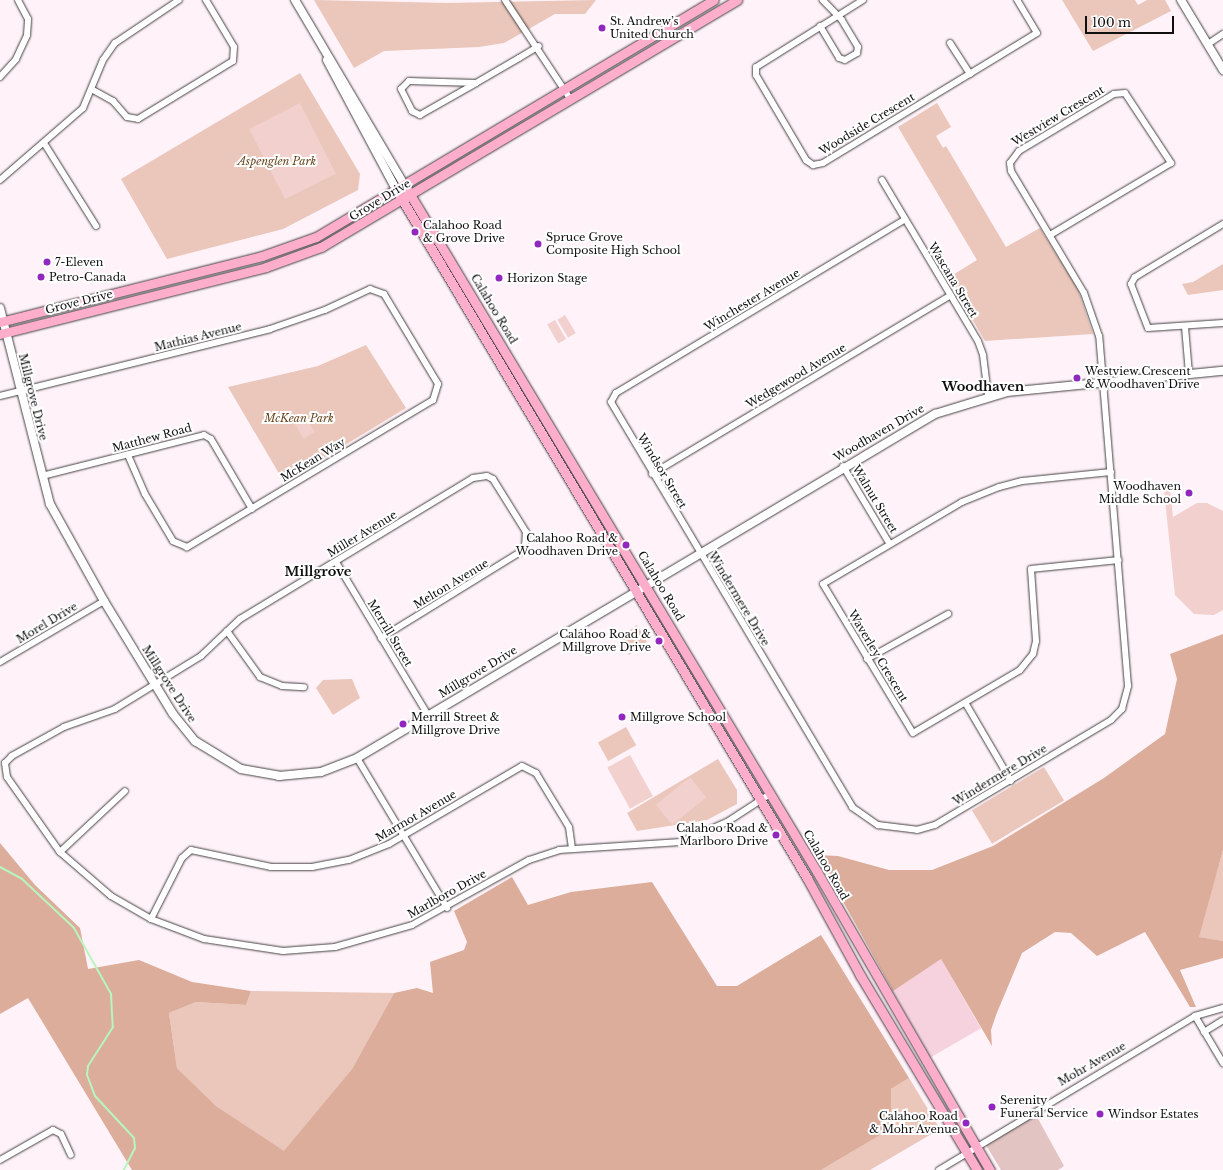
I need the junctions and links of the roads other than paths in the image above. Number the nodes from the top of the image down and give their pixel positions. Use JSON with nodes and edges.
{"nodes":[{"id":1,"x":18,"y":0,"type":"edge"},
{"id":2,"x":179,"y":0,"type":"edge"},
{"id":3,"x":206,"y":0,"type":"edge"},
{"id":4,"x":295,"y":0,"type":"edge"},
{"id":5,"x":505,"y":0,"type":"edge"},
{"id":6,"x":714,"y":0,"type":"edge"},
{"id":7,"x":737,"y":0,"type":"edge"},
{"id":8,"x":863,"y":0,"type":"edge"},
{"id":9,"x":1017,"y":0,"type":"edge"},
{"id":10,"x":1181,"y":0,"type":"edge"},
{"id":11,"x":826,"y":1,"type":"edge"},
{"id":12,"x":836,"y":17,"type":"junction"},
{"id":13,"x":820,"y":26,"type":"junction"},
{"id":14,"x":1223,"y":34,"type":"edge"},
{"id":15,"x":950,"y":42,"type":"dead end"},
{"id":16,"x":1208,"y":44,"type":"junction"},
{"id":17,"x":539,"y":46,"type":"junction"},
{"id":18,"x":1223,"y":70,"type":"edge"},
{"id":19,"x":970,"y":74,"type":"junction"},
{"id":20,"x":0,"y":77,"type":"edge"},
{"id":21,"x":476,"y":83,"type":"junction"},
{"id":22,"x":93,"y":90,"type":"junction"},
{"id":23,"x":565,"y":90,"type":"junction"},
{"id":24,"x":571,"y":100,"type":"junction"},
{"id":25,"x":44,"y":143,"type":"junction"},
{"id":26,"x":0,"y":180,"type":"edge"},
{"id":27,"x":882,"y":180,"type":"dead end"},
{"id":28,"x":401,"y":188,"type":"junction"},
{"id":29,"x":411,"y":195,"type":"junction"},
{"id":30,"x":402,"y":201,"type":"junction"},
{"id":31,"x":904,"y":220,"type":"junction"},
{"id":32,"x":1223,"y":224,"type":"edge"},
{"id":33,"x":96,"y":226,"type":"dead end"},
{"id":34,"x":1050,"y":235,"type":"junction"},
{"id":35,"x":376,"y":289,"type":"joint"},
{"id":36,"x":951,"y":295,"type":"junction"},
{"id":37,"x":0,"y":308,"type":"edge"},
{"id":38,"x":2,"y":322,"type":"edge"},
{"id":39,"x":1223,"y":323,"type":"edge"},
{"id":40,"x":1185,"y":327,"type":"junction"},
{"id":41,"x":3,"y":333,"type":"edge"},
{"id":42,"x":1223,"y":372,"type":"edge"},
{"id":43,"x":1189,"y":374,"type":"junction"},
{"id":44,"x":1103,"y":382,"type":"junction"},
{"id":45,"x":20,"y":391,"type":"junction"},
{"id":46,"x":988,"y":395,"type":"junction"},
{"id":47,"x":0,"y":396,"type":"edge"},
{"id":48,"x":612,"y":399,"type":"joint"},
{"id":49,"x":128,"y":455,"type":"junction"},
{"id":50,"x":843,"y":466,"type":"junction"},
{"id":51,"x":1111,"y":472,"type":"junction"},
{"id":52,"x":652,"y":474,"type":"junction"},
{"id":53,"x":42,"y":476,"type":"junction"},
{"id":54,"x":487,"y":476,"type":"joint"},
{"id":55,"x":252,"y":509,"type":"junction"},
{"id":56,"x":889,"y":543,"type":"junction"},
{"id":57,"x":699,"y":553,"type":"junction"},
{"id":58,"x":1119,"y":560,"type":"junction"},
{"id":59,"x":336,"y":562,"type":"junction"},
{"id":60,"x":646,"y":585,"type":"junction"},
{"id":61,"x":636,"y":591,"type":"junction"},
{"id":62,"x":104,"y":600,"type":"junction"},
{"id":63,"x":948,"y":614,"type":"dead end"},
{"id":64,"x":227,"y":631,"type":"junction"},
{"id":65,"x":382,"y":638,"type":"junction"},
{"id":66,"x":867,"y":659,"type":"junction"},
{"id":67,"x":0,"y":662,"type":"edge"},
{"id":68,"x":154,"y":685,"type":"junction"},
{"id":69,"x":304,"y":687,"type":"dead end"},
{"id":70,"x":966,"y":704,"type":"junction"},
{"id":71,"x":428,"y":715,"type":"junction"},
{"id":72,"x":357,"y":758,"type":"junction"},
{"id":73,"x":5,"y":763,"type":"joint"},
{"id":74,"x":1011,"y":781,"type":"junction"},
{"id":75,"x":125,"y":791,"type":"dead end"},
{"id":76,"x":770,"y":794,"type":"junction"},
{"id":77,"x":761,"y":800,"type":"junction"},
{"id":78,"x":404,"y":836,"type":"junction"},
{"id":79,"x":572,"y":848,"type":"junction"},
{"id":80,"x":60,"y":852,"type":"junction"},
{"id":81,"x":446,"y":908,"type":"junction"},
{"id":82,"x":152,"y":920,"type":"junction"},
{"id":83,"x":1223,"y":1008,"type":"edge"},
{"id":84,"x":1195,"y":1016,"type":"junction"},
{"id":85,"x":1223,"y":1020,"type":"edge"},
{"id":86,"x":1204,"y":1032,"type":"junction"},
{"id":87,"x":1223,"y":1063,"type":"edge"},
{"id":88,"x":976,"y":1146,"type":"junction"},
{"id":89,"x":966,"y":1152,"type":"junction"},
{"id":90,"x":71,"y":1155,"type":"dead end"},
{"id":91,"x":0,"y":1160,"type":"edge"},
{"id":92,"x":939,"y":1170,"type":"edge"},
{"id":93,"x":977,"y":1170,"type":"edge"},
{"id":94,"x":990,"y":1170,"type":"edge"}],
"edges":[{"from":1,"to":20,"type":"street"},
{"from":2,"to":22,"type":"street"},
{"from":3,"to":22,"type":"street"},
{"from":4,"to":28,"type":"street","name":"Calahoo Road"},
{"from":5,"to":17,"type":"street"},
{"from":6,"to":23,"type":"main road","name":"Grove Drive"},
{"from":7,"to":24,"type":"main road","name":"Grove Drive"},
{"from":8,"to":12,"type":"street","name":"Woodside Crescent"},
{"from":9,"to":19,"type":"street","name":"Woodside Crescent"},
{"from":10,"to":16,"type":"street"},
{"from":11,"to":12,"type":"street"},
{"from":12,"to":13,"type":"street","name":"Woodside Crescent"},
{"from":12,"to":13,"type":"street"},
{"from":13,"to":19,"type":"street","name":"Woodside Crescent"},
{"from":14,"to":16,"type":"street"},
{"from":15,"to":19,"type":"street"},
{"from":16,"to":18,"type":"street"},
{"from":17,"to":21,"type":"street"},
{"from":17,"to":23,"type":"street"},
{"from":21,"to":21,"type":"street"},
{"from":22,"to":25,"type":"street"},
{"from":23,"to":24,"type":"street"},
{"from":23,"to":28,"type":"main road","name":"Grove Drive"},
{"from":24,"to":29,"type":"main road","name":"Grove Drive"},
{"from":25,"to":26,"type":"street"},
{"from":25,"to":33,"type":"street"},
{"from":27,"to":31,"type":"street","name":"Wascana Street"},
{"from":28,"to":29,"type":"main road","name":"Calahoo Road"},
{"from":28,"to":30,"type":"main road","name":"Calahoo Road"},
{"from":28,"to":38,"type":"main road","name":"Grove Drive"},
{"from":29,"to":30,"type":"main road","name":"Grove Drive"},
{"from":29,"to":60,"type":"main road","name":"Calahoo Road"},
{"from":30,"to":41,"type":"main road","name":"Grove Drive"},
{"from":30,"to":61,"type":"main road","name":"Calahoo Road"},
{"from":31,"to":36,"type":"street","name":"Wascana Street"},
{"from":31,"to":48,"type":"street","name":"Winchester Avenue"},
{"from":32,"to":40,"type":"street"},
{"from":34,"to":34,"type":"street","name":"Westview Crescent"},
{"from":34,"to":44,"type":"street","name":"Westview Crescent"},
{"from":35,"to":45,"type":"street","name":"Mathias Avenue"},
{"from":35,"to":55,"type":"street","name":"McKean Way"},
{"from":36,"to":46,"type":"street","name":"Wascana Street"},
{"from":36,"to":52,"type":"street","name":"Wedgewood Avenue"},
{"from":37,"to":38,"type":"street","name":"Millgrove Drive"},
{"from":38,"to":41,"type":"street","name":"Millgrove Drive"},
{"from":39,"to":40,"type":"street"},
{"from":40,"to":43,"type":"street"},
{"from":41,"to":45,"type":"street","name":"Millgrove Drive"},
{"from":42,"to":43,"type":"street","name":"Woodhaven Drive"},
{"from":43,"to":44,"type":"street","name":"Woodhaven Drive"},
{"from":44,"to":46,"type":"street","name":"Woodhaven Drive"},
{"from":44,"to":51,"type":"street","name":"Windermere Drive"},
{"from":45,"to":47,"type":"street"},
{"from":45,"to":53,"type":"street","name":"Millgrove Drive"},
{"from":46,"to":50,"type":"street","name":"Woodhaven Drive"},
{"from":48,"to":52,"type":"street","name":"Windsor Street"},
{"from":49,"to":53,"type":"street","name":"Matthew Road"},
{"from":49,"to":55,"type":"street","name":"Matthew Road"},
{"from":49,"to":55,"type":"street","name":"McKean Way"},
{"from":50,"to":56,"type":"street","name":"Walnut Street"},
{"from":50,"to":57,"type":"street","name":"Woodhaven Drive"},
{"from":51,"to":56,"type":"street","name":"Waverley Crescent"},
{"from":51,"to":58,"type":"street","name":"Windermere Drive"},
{"from":52,"to":57,"type":"street","name":"Windsor Street"},
{"from":53,"to":62,"type":"street","name":"Millgrove Drive"},
{"from":54,"to":59,"type":"street","name":"Miller Avenue"},
{"from":54,"to":65,"type":"street","name":"Melton Avenue"},
{"from":56,"to":66,"type":"street","name":"Waverley Crescent"},
{"from":57,"to":60,"type":"street","name":"Woodhaven Drive"},
{"from":57,"to":74,"type":"street","name":"Windermere Drive"},
{"from":58,"to":70,"type":"street","name":"Waverley Crescent"},
{"from":58,"to":74,"type":"street","name":"Windermere Drive"},
{"from":59,"to":64,"type":"street","name":"Miller Avenue"},
{"from":59,"to":65,"type":"street","name":"Merrill Street"},
{"from":60,"to":61,"type":"street","name":"Millgrove Drive"},
{"from":60,"to":76,"type":"main road","name":"Calahoo Road"},
{"from":61,"to":71,"type":"street","name":"Millgrove Drive"},
{"from":61,"to":77,"type":"main road","name":"Calahoo Road"},
{"from":62,"to":67,"type":"street","name":"Morel Drive"},
{"from":62,"to":68,"type":"street","name":"Millgrove Drive"},
{"from":63,"to":66,"type":"street"},
{"from":64,"to":68,"type":"street","name":"Miller Avenue"},
{"from":64,"to":69,"type":"street"},
{"from":65,"to":71,"type":"street","name":"Merrill Street"},
{"from":66,"to":70,"type":"street","name":"Waverley Crescent"},
{"from":68,"to":72,"type":"street","name":"Millgrove Drive"},
{"from":68,"to":73,"type":"street","name":"Miller Avenue"},
{"from":70,"to":74,"type":"street"},
{"from":71,"to":72,"type":"street","name":"Millgrove Drive"},
{"from":72,"to":78,"type":"street"},
{"from":73,"to":80,"type":"street","name":"Marlboro Drive"},
{"from":75,"to":80,"type":"street"},
{"from":76,"to":77,"type":"street","name":"Marlboro Drive"},
{"from":76,"to":88,"type":"main road","name":"Calahoo Road"},
{"from":77,"to":79,"type":"street","name":"Marlboro Drive"},
{"from":77,"to":89,"type":"main road","name":"Calahoo Road"},
{"from":78,"to":79,"type":"street","name":"Marmot Avenue"},
{"from":78,"to":81,"type":"street"},
{"from":78,"to":82,"type":"street","name":"Marmot Avenue"},
{"from":79,"to":81,"type":"street","name":"Marlboro Drive"},
{"from":80,"to":82,"type":"street","name":"Marlboro Drive"},
{"from":81,"to":82,"type":"street","name":"Marlboro Drive"},
{"from":83,"to":84,"type":"street","name":"Mohr Avenue"},
{"from":84,"to":86,"type":"street"},
{"from":84,"to":88,"type":"street","name":"Mohr Avenue"},
{"from":85,"to":86,"type":"street"},
{"from":86,"to":87,"type":"street"},
{"from":88,"to":89,"type":"street","name":"Mohr Avenue"},
{"from":88,"to":94,"type":"main road","name":"Calahoo Road"},
{"from":89,"to":92,"type":"street","name":"Mohr Avenue"},
{"from":89,"to":93,"type":"main road","name":"Calahoo Road"},
{"from":90,"to":91,"type":"street"}]}
